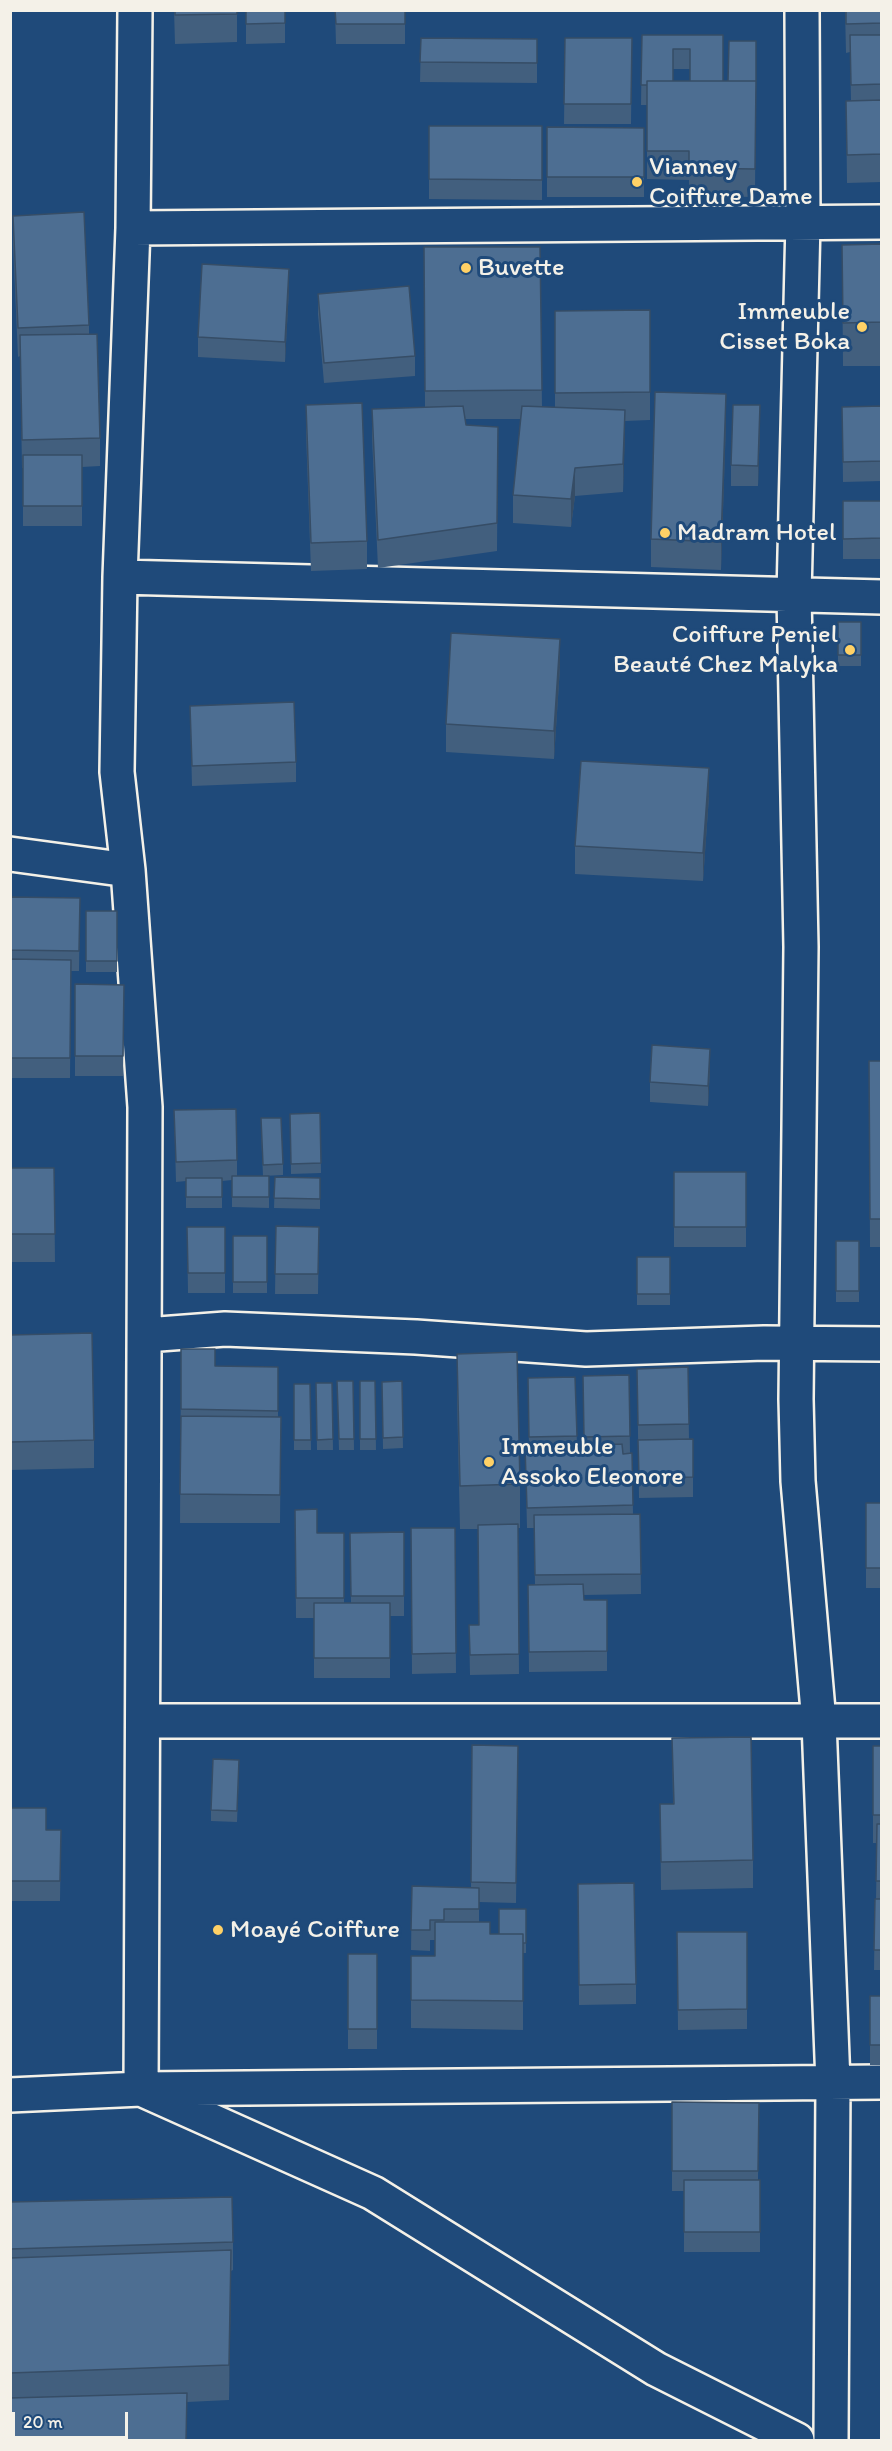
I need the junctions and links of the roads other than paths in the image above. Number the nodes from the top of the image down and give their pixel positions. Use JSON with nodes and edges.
{"nodes":[{"id":1,"x":135,"y":10,"type":"edge"},
{"id":2,"x":802,"y":10,"type":"edge"},
{"id":3,"x":803,"y":222,"type":"junction"},
{"id":4,"x":882,"y":222,"type":"edge"},
{"id":5,"x":133,"y":228,"type":"junction"},
{"id":6,"x":120,"y":577,"type":"junction"},
{"id":7,"x":794,"y":595,"type":"junction"},
{"id":8,"x":882,"y":597,"type":"edge"},
{"id":9,"x":10,"y":854,"type":"edge"},
{"id":10,"x":128,"y":870,"type":"junction"},
{"id":11,"x":146,"y":1335,"type":"junction"},
{"id":12,"x":796,"y":1343,"type":"junction"},
{"id":13,"x":882,"y":1344,"type":"edge"},
{"id":14,"x":144,"y":1721,"type":"junction"},
{"id":15,"x":882,"y":1721,"type":"edge"},
{"id":16,"x":819,"y":1722,"type":"junction"},
{"id":17,"x":882,"y":2082,"type":"edge"},
{"id":18,"x":833,"y":2083,"type":"junction"},
{"id":19,"x":141,"y":2089,"type":"junction"},
{"id":20,"x":10,"y":2095,"type":"edge"},
{"id":21,"x":797,"y":2440,"type":"edge"},
{"id":22,"x":831,"y":2440,"type":"edge"}],
"edges":[{"from":1,"to":5,"type":"street"},
{"from":2,"to":3,"type":"street"},
{"from":3,"to":4,"type":"street"},
{"from":3,"to":5,"type":"street"},
{"from":3,"to":7,"type":"street"},
{"from":5,"to":6,"type":"street"},
{"from":6,"to":7,"type":"street"},
{"from":6,"to":10,"type":"street"},
{"from":7,"to":8,"type":"street"},
{"from":7,"to":12,"type":"street"},
{"from":9,"to":10,"type":"street"},
{"from":10,"to":11,"type":"street"},
{"from":11,"to":12,"type":"street"},
{"from":11,"to":14,"type":"street"},
{"from":12,"to":13,"type":"street"},
{"from":12,"to":16,"type":"street"},
{"from":14,"to":16,"type":"street"},
{"from":14,"to":19,"type":"street"},
{"from":15,"to":16,"type":"street"},
{"from":16,"to":18,"type":"street"},
{"from":17,"to":18,"type":"street"},
{"from":18,"to":19,"type":"street"},
{"from":18,"to":22,"type":"street"},
{"from":19,"to":20,"type":"street"},
{"from":19,"to":21,"type":"street"}]}
